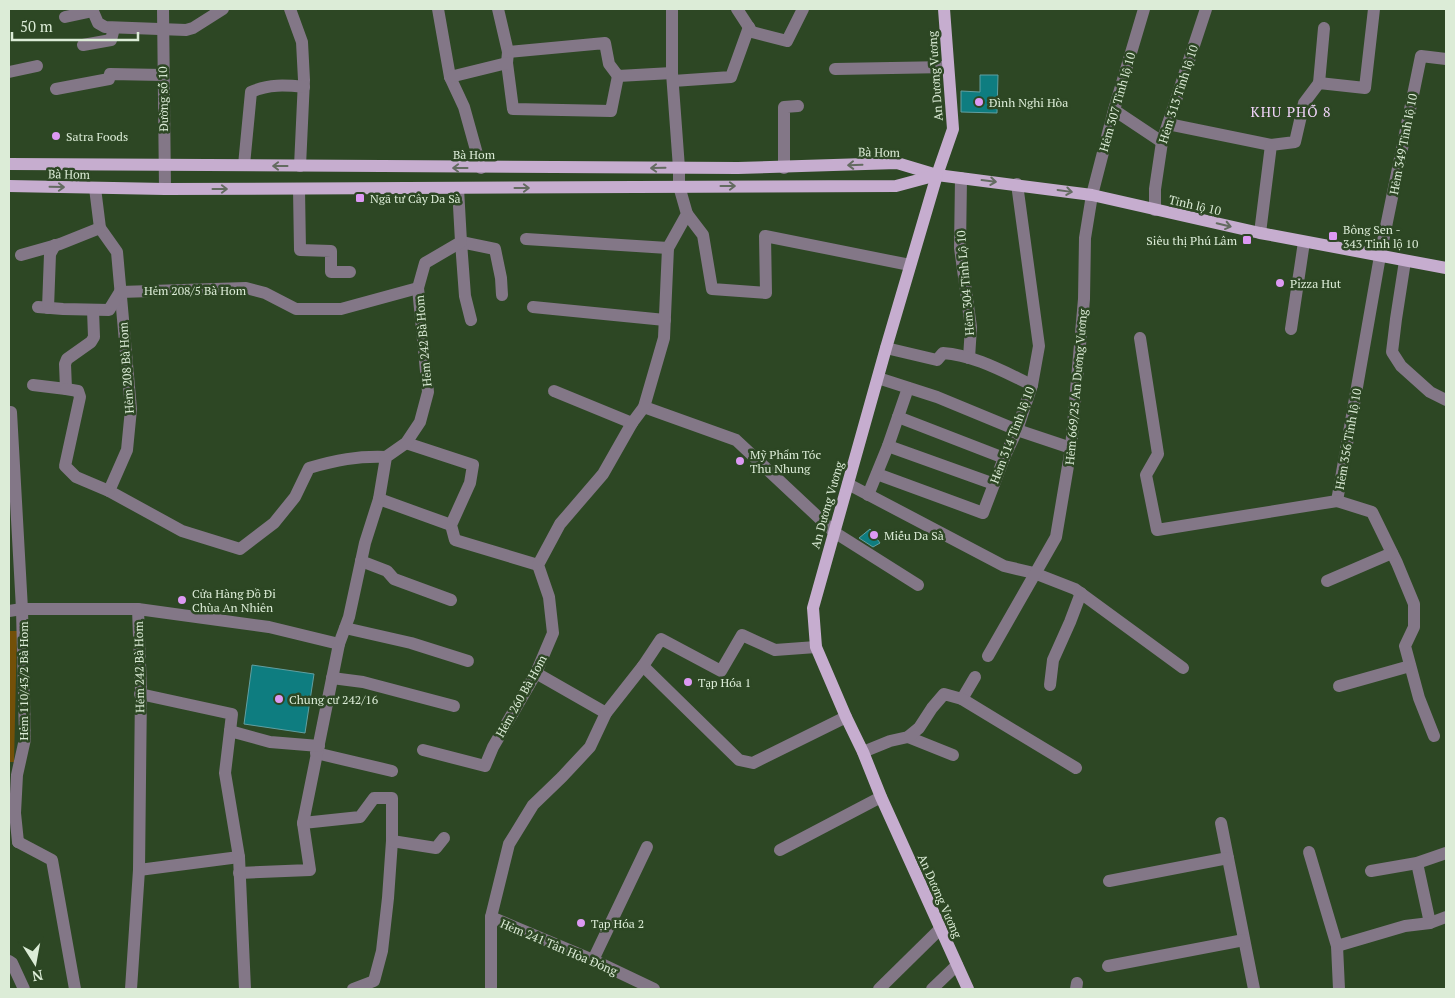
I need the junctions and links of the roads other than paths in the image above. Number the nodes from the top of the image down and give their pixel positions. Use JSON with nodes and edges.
{"nodes":[{"id":1,"x":163,"y":9,"type":"edge"},
{"id":2,"x":223,"y":9,"type":"edge"},
{"id":3,"x":290,"y":9,"type":"edge"},
{"id":4,"x":438,"y":9,"type":"edge"},
{"id":5,"x":498,"y":9,"type":"edge"},
{"id":6,"x":672,"y":9,"type":"edge"},
{"id":7,"x":737,"y":9,"type":"edge"},
{"id":8,"x":803,"y":9,"type":"edge"},
{"id":9,"x":944,"y":9,"type":"edge"},
{"id":10,"x":1144,"y":9,"type":"edge"},
{"id":11,"x":1206,"y":9,"type":"edge"},
{"id":12,"x":1374,"y":9,"type":"edge"},
{"id":13,"x":92,"y":10,"type":"edge"},
{"id":14,"x":65,"y":17,"type":"dead end"},
{"id":15,"x":749,"y":27,"type":"junction"},
{"id":16,"x":114,"y":28,"type":"junction"},
{"id":17,"x":1324,"y":28,"type":"dead end"},
{"id":18,"x":162,"y":30,"type":"junction"},
{"id":19,"x":83,"y":45,"type":"dead end"},
{"id":20,"x":508,"y":58,"type":"junction"},
{"id":21,"x":1446,"y":59,"type":"edge"},
{"id":22,"x":37,"y":66,"type":"dead end"},
{"id":23,"x":948,"y":67,"type":"junction"},
{"id":24,"x":835,"y":69,"type":"dead end"},
{"id":25,"x":9,"y":72,"type":"edge"},
{"id":26,"x":163,"y":75,"type":"junction"},
{"id":27,"x":618,"y":76,"type":"junction"},
{"id":28,"x":450,"y":77,"type":"junction"},
{"id":29,"x":672,"y":77,"type":"junction"},
{"id":30,"x":1319,"y":84,"type":"junction"},
{"id":31,"x":304,"y":87,"type":"junction"},
{"id":32,"x":56,"y":89,"type":"dead end"},
{"id":33,"x":798,"y":106,"type":"dead end"},
{"id":34,"x":1114,"y":110,"type":"junction"},
{"id":35,"x":1168,"y":124,"type":"junction"},
{"id":36,"x":1162,"y":142,"type":"junction"},
{"id":37,"x":1271,"y":145,"type":"junction"},
{"id":38,"x":9,"y":164,"type":"edge"},
{"id":39,"x":164,"y":164,"type":"junction"},
{"id":40,"x":244,"y":165,"type":"junction"},
{"id":41,"x":300,"y":166,"type":"junction"},
{"id":42,"x":481,"y":168,"type":"junction"},
{"id":43,"x":679,"y":168,"type":"junction"},
{"id":44,"x":784,"y":168,"type":"junction"},
{"id":45,"x":937,"y":175,"type":"junction"},
{"id":46,"x":961,"y":178,"type":"junction"},
{"id":47,"x":1017,"y":184,"type":"junction"},
{"id":48,"x":9,"y":186,"type":"edge"},
{"id":49,"x":679,"y":186,"type":"junction"},
{"id":50,"x":95,"y":188,"type":"junction"},
{"id":51,"x":458,"y":188,"type":"junction"},
{"id":52,"x":299,"y":189,"type":"junction"},
{"id":53,"x":165,"y":190,"type":"junction"},
{"id":54,"x":1092,"y":195,"type":"junction"},
{"id":55,"x":1155,"y":210,"type":"junction"},
{"id":56,"x":687,"y":214,"type":"junction"},
{"id":57,"x":100,"y":228,"type":"junction"},
{"id":58,"x":1260,"y":233,"type":"junction"},
{"id":59,"x":526,"y":240,"type":"dead end"},
{"id":60,"x":461,"y":242,"type":"junction"},
{"id":61,"x":1304,"y":242,"type":"junction"},
{"id":62,"x":55,"y":245,"type":"junction"},
{"id":63,"x":668,"y":248,"type":"junction"},
{"id":64,"x":21,"y":255,"type":"dead end"},
{"id":65,"x":1380,"y":256,"type":"junction"},
{"id":66,"x":1405,"y":261,"type":"junction"},
{"id":67,"x":910,"y":265,"type":"junction"},
{"id":68,"x":1446,"y":268,"type":"edge"},
{"id":69,"x":350,"y":272,"type":"dead end"},
{"id":70,"x":418,"y":288,"type":"junction"},
{"id":71,"x":120,"y":292,"type":"junction"},
{"id":72,"x":502,"y":295,"type":"dead end"},
{"id":73,"x":533,"y":307,"type":"dead end"},
{"id":74,"x":93,"y":310,"type":"junction"},
{"id":75,"x":470,"y":320,"type":"dead end"},
{"id":76,"x":665,"y":320,"type":"junction"},
{"id":77,"x":1291,"y":329,"type":"dead end"},
{"id":78,"x":1140,"y":338,"type":"dead end"},
{"id":79,"x":886,"y":348,"type":"junction"},
{"id":80,"x":968,"y":358,"type":"junction"},
{"id":81,"x":878,"y":378,"type":"junction"},
{"id":82,"x":33,"y":385,"type":"dead end"},
{"id":83,"x":1032,"y":385,"type":"junction"},
{"id":84,"x":908,"y":388,"type":"junction"},
{"id":85,"x":66,"y":389,"type":"junction"},
{"id":86,"x":554,"y":390,"type":"dead end"},
{"id":87,"x":1446,"y":400,"type":"edge"},
{"id":88,"x":644,"y":407,"type":"junction"},
{"id":89,"x":9,"y":412,"type":"edge"},
{"id":90,"x":898,"y":417,"type":"junction"},
{"id":91,"x":632,"y":423,"type":"junction"},
{"id":92,"x":1017,"y":430,"type":"junction"},
{"id":93,"x":406,"y":443,"type":"junction"},
{"id":94,"x":888,"y":446,"type":"junction"},
{"id":95,"x":1071,"y":448,"type":"junction"},
{"id":96,"x":386,"y":457,"type":"junction"},
{"id":97,"x":1004,"y":458,"type":"junction"},
{"id":98,"x":877,"y":474,"type":"junction"},
{"id":99,"x":848,"y":484,"type":"junction"},
{"id":100,"x":994,"y":484,"type":"junction"},
{"id":101,"x":110,"y":491,"type":"junction"},
{"id":102,"x":868,"y":495,"type":"junction"},
{"id":103,"x":379,"y":499,"type":"junction"},
{"id":104,"x":1337,"y":501,"type":"junction"},
{"id":105,"x":12,"y":504,"type":"edge"},
{"id":106,"x":451,"y":525,"type":"junction"},
{"id":107,"x":834,"y":532,"type":"junction"},
{"id":108,"x":1392,"y":552,"type":"junction"},
{"id":109,"x":361,"y":561,"type":"junction"},
{"id":110,"x":538,"y":565,"type":"junction"},
{"id":111,"x":1034,"y":573,"type":"junction"},
{"id":112,"x":1327,"y":581,"type":"dead end"},
{"id":113,"x":918,"y":585,"type":"dead end"},
{"id":114,"x":1081,"y":593,"type":"junction"},
{"id":115,"x":451,"y":600,"type":"dead end"},
{"id":116,"x":138,"y":609,"type":"junction"},
{"id":117,"x":22,"y":610,"type":"junction"},
{"id":118,"x":9,"y":611,"type":"edge"},
{"id":119,"x":345,"y":628,"type":"junction"},
{"id":120,"x":339,"y":644,"type":"junction"},
{"id":121,"x":816,"y":647,"type":"junction"},
{"id":122,"x":988,"y":656,"type":"dead end"},
{"id":123,"x":468,"y":661,"type":"dead end"},
{"id":124,"x":643,"y":666,"type":"junction"},
{"id":125,"x":1410,"y":666,"type":"junction"},
{"id":126,"x":1183,"y":668,"type":"dead end"},
{"id":127,"x":536,"y":672,"type":"junction"},
{"id":128,"x":975,"y":677,"type":"dead end"},
{"id":129,"x":332,"y":678,"type":"junction"},
{"id":130,"x":1050,"y":685,"type":"dead end"},
{"id":131,"x":1339,"y":686,"type":"dead end"},
{"id":132,"x":140,"y":694,"type":"junction"},
{"id":133,"x":962,"y":699,"type":"junction"},
{"id":134,"x":454,"y":706,"type":"dead end"},
{"id":135,"x":606,"y":713,"type":"junction"},
{"id":136,"x":846,"y":717,"type":"junction"},
{"id":137,"x":230,"y":731,"type":"junction"},
{"id":138,"x":1434,"y":736,"type":"dead end"},
{"id":139,"x":908,"y":737,"type":"junction"},
{"id":140,"x":317,"y":750,"type":"junction"},
{"id":141,"x":423,"y":750,"type":"dead end"},
{"id":142,"x":864,"y":752,"type":"junction"},
{"id":143,"x":953,"y":755,"type":"dead end"},
{"id":144,"x":1076,"y":768,"type":"dead end"},
{"id":145,"x":392,"y":771,"type":"dead end"},
{"id":146,"x":13,"y":775,"type":"edge"},
{"id":147,"x":880,"y":797,"type":"junction"},
{"id":148,"x":303,"y":823,"type":"junction"},
{"id":149,"x":1221,"y":823,"type":"dead end"},
{"id":150,"x":444,"y":838,"type":"dead end"},
{"id":151,"x":392,"y":842,"type":"junction"},
{"id":152,"x":13,"y":845,"type":"edge"},
{"id":153,"x":646,"y":847,"type":"dead end"},
{"id":154,"x":780,"y":850,"type":"dead end"},
{"id":155,"x":1309,"y":852,"type":"dead end"},
{"id":156,"x":1446,"y":853,"type":"edge"},
{"id":157,"x":239,"y":857,"type":"junction"},
{"id":158,"x":1228,"y":858,"type":"junction"},
{"id":159,"x":1417,"y":863,"type":"junction"},
{"id":160,"x":139,"y":870,"type":"junction"},
{"id":161,"x":1371,"y":871,"type":"dead end"},
{"id":162,"x":239,"y":873,"type":"junction"},
{"id":163,"x":1109,"y":881,"type":"dead end"},
{"id":164,"x":1446,"y":917,"type":"edge"},
{"id":165,"x":491,"y":918,"type":"junction"},
{"id":166,"x":1430,"y":922,"type":"junction"},
{"id":167,"x":940,"y":929,"type":"junction"},
{"id":168,"x":1244,"y":940,"type":"junction"},
{"id":169,"x":1337,"y":946,"type":"junction"},
{"id":170,"x":593,"y":960,"type":"junction"},
{"id":171,"x":9,"y":961,"type":"edge"},
{"id":172,"x":957,"y":966,"type":"junction"},
{"id":173,"x":1108,"y":966,"type":"dead end"},
{"id":174,"x":24,"y":989,"type":"edge"},
{"id":175,"x":75,"y":989,"type":"edge"},
{"id":176,"x":131,"y":989,"type":"edge"},
{"id":177,"x":244,"y":989,"type":"edge"},
{"id":178,"x":353,"y":989,"type":"edge"},
{"id":179,"x":491,"y":989,"type":"edge"},
{"id":180,"x":654,"y":989,"type":"edge"},
{"id":181,"x":880,"y":989,"type":"edge"},
{"id":182,"x":932,"y":989,"type":"edge"},
{"id":183,"x":968,"y":989,"type":"edge"},
{"id":184,"x":1254,"y":989,"type":"edge"},
{"id":185,"x":1339,"y":989,"type":"edge"}],
"edges":[{"from":1,"to":18,"type":"street","name":"Đường số 10"},
{"from":2,"to":18,"type":"street"},
{"from":3,"to":31,"type":"street"},
{"from":4,"to":28,"type":"street"},
{"from":5,"to":20,"type":"street"},
{"from":6,"to":29,"type":"street"},
{"from":7,"to":15,"type":"street"},
{"from":8,"to":15,"type":"street"},
{"from":9,"to":23,"type":"main road","name":"An Dương Vương"},
{"from":10,"to":34,"type":"street","name":"Hẻm 307 Tỉnh lộ 10"},
{"from":11,"to":35,"type":"street","name":"Hẻm 313 Tỉnh lộ 10"},
{"from":12,"to":30,"type":"street"},
{"from":13,"to":14,"type":"street"},
{"from":13,"to":16,"type":"street"},
{"from":15,"to":29,"type":"street"},
{"from":16,"to":18,"type":"street"},
{"from":16,"to":19,"type":"street"},
{"from":17,"to":30,"type":"street"},
{"from":18,"to":26,"type":"street","name":"Đường số 10"},
{"from":20,"to":27,"type":"street"},
{"from":20,"to":27,"type":"street"},
{"from":20,"to":28,"type":"street"},
{"from":21,"to":65,"type":"street","name":"Hẻm 349 Tỉnh lộ 10"},
{"from":22,"to":25,"type":"street"},
{"from":23,"to":24,"type":"street"},
{"from":23,"to":45,"type":"main road","name":"An Dương Vương"},
{"from":26,"to":32,"type":"street"},
{"from":26,"to":39,"type":"street","name":"Đường số 10"},
{"from":27,"to":29,"type":"street"},
{"from":28,"to":42,"type":"street"},
{"from":29,"to":43,"type":"street"},
{"from":30,"to":37,"type":"street"},
{"from":31,"to":40,"type":"street"},
{"from":31,"to":41,"type":"street"},
{"from":33,"to":44,"type":"street"},
{"from":34,"to":36,"type":"street"},
{"from":34,"to":54,"type":"street","name":"Hẻm 307 Tỉnh lộ 10"},
{"from":35,"to":36,"type":"street","name":"Hẻm 313 Tỉnh lộ 10"},
{"from":35,"to":37,"type":"street"},
{"from":36,"to":55,"type":"street","name":"Hẻm 313 Tỉnh lộ 10"},
{"from":37,"to":58,"type":"street"},
{"from":38,"to":39,"type":"main road","name":"Bà Hom"},
{"from":39,"to":40,"type":"main road","name":"Bà Hom"},
{"from":39,"to":53,"type":"street","name":"Đường số 10"},
{"from":41,"to":40,"type":"main road","name":"Bà Hom","one_way":true},
{"from":42,"to":41,"type":"main road","name":"Bà Hom","one_way":true},
{"from":43,"to":42,"type":"main road","name":"Bà Hom","one_way":true},
{"from":43,"to":44,"type":"main road","name":"Bà Hom"},
{"from":43,"to":49,"type":"street"},
{"from":45,"to":44,"type":"main road","name":"Bà Hom","one_way":true},
{"from":45,"to":46,"type":"main road","name":"Tỉnh lộ 10"},
{"from":49,"to":45,"type":"main road","name":"Bà Hom","one_way":true},
{"from":45,"to":67,"type":"main road","name":"An Dương Vương"},
{"from":46,"to":47,"type":"main road","name":"Tỉnh lộ 10","one_way":true},
{"from":46,"to":80,"type":"street","name":"Hẻm 304 Tỉnh Lộ 10"},
{"from":47,"to":54,"type":"main road","name":"Tỉnh lộ 10","one_way":true},
{"from":47,"to":83,"type":"street","name":"Hẻm 314 Tỉnh lộ 10"},
{"from":48,"to":50,"type":"main road","name":"Bà Hom","one_way":true},
{"from":51,"to":49,"type":"main road","name":"Bà Hom","one_way":true},
{"from":49,"to":56,"type":"street"},
{"from":50,"to":53,"type":"main road","name":"Bà Hom"},
{"from":50,"to":57,"type":"street","name":"Hẻm 208 Bà Hom"},
{"from":51,"to":52,"type":"main road","name":"Bà Hom"},
{"from":51,"to":60,"type":"street"},
{"from":53,"to":52,"type":"main road","name":"Bà Hom","one_way":true},
{"from":52,"to":69,"type":"street"},
{"from":54,"to":55,"type":"main road","name":"Tỉnh lộ 10"},
{"from":54,"to":95,"type":"street","name":"Hẻm 669/25 An Dương Vương"},
{"from":55,"to":58,"type":"main road","name":"Tỉnh lộ 10","one_way":true},
{"from":56,"to":63,"type":"street"},
{"from":56,"to":67,"type":"street"},
{"from":57,"to":62,"type":"street"},
{"from":57,"to":71,"type":"street","name":"Hẻm 208 Bà Hom"},
{"from":58,"to":61,"type":"main road","name":"Tỉnh lộ 10"},
{"from":59,"to":63,"type":"street"},
{"from":60,"to":70,"type":"street","name":"Hẻm 242 Bà Hom"},
{"from":60,"to":72,"type":"street"},
{"from":60,"to":75,"type":"street"},
{"from":61,"to":65,"type":"main road","name":"Tỉnh lộ 10"},
{"from":61,"to":77,"type":"street"},
{"from":62,"to":64,"type":"street"},
{"from":62,"to":74,"type":"street"},
{"from":63,"to":76,"type":"street"},
{"from":65,"to":66,"type":"main road","name":"Tỉnh lộ 10"},
{"from":65,"to":104,"type":"street","name":"Hẻm 356 Tỉnh lộ 10"},
{"from":66,"to":68,"type":"main road","name":"Tỉnh lộ 10"},
{"from":66,"to":87,"type":"street"},
{"from":67,"to":79,"type":"main road","name":"An Dương Vương"},
{"from":70,"to":71,"type":"street","name":"Hẻm 208/5 Bà Hom"},
{"from":70,"to":93,"type":"street","name":"Hẻm 242 Bà Hom"},
{"from":71,"to":74,"type":"street"},
{"from":71,"to":101,"type":"street","name":"Hẻm 208 Bà Hom"},
{"from":73,"to":76,"type":"street"},
{"from":74,"to":85,"type":"street"},
{"from":76,"to":88,"type":"street"},
{"from":78,"to":104,"type":"street","name":"Hẻm 356 Tỉnh lộ 10"},
{"from":79,"to":80,"type":"street"},
{"from":79,"to":81,"type":"main road","name":"An Dương Vương"},
{"from":80,"to":83,"type":"street"},
{"from":81,"to":84,"type":"street"},
{"from":81,"to":99,"type":"main road","name":"An Dương Vương"},
{"from":82,"to":85,"type":"street"},
{"from":83,"to":92,"type":"street","name":"Hẻm 314 Tỉnh lộ 10"},
{"from":84,"to":90,"type":"street"},
{"from":84,"to":92,"type":"street"},
{"from":85,"to":101,"type":"street"},
{"from":86,"to":91,"type":"street"},
{"from":88,"to":91,"type":"street"},
{"from":88,"to":107,"type":"street"},
{"from":89,"to":105,"type":"street","name":"Hẻm 110/43/2 Bà Hom"},
{"from":90,"to":94,"type":"street"},
{"from":90,"to":97,"type":"street"},
{"from":91,"to":110,"type":"street"},
{"from":92,"to":95,"type":"street"},
{"from":92,"to":97,"type":"street","name":"Hẻm 314 Tỉnh lộ 10"},
{"from":93,"to":96,"type":"street","name":"Hẻm 242 Bà Hom"},
{"from":93,"to":106,"type":"street"},
{"from":94,"to":98,"type":"street"},
{"from":94,"to":100,"type":"street"},
{"from":95,"to":111,"type":"street","name":"Hẻm 669/25 An Dương Vương"},
{"from":96,"to":101,"type":"street"},
{"from":96,"to":103,"type":"street"},
{"from":97,"to":100,"type":"street","name":"Hẻm 314 Tỉnh lộ 10"},
{"from":98,"to":100,"type":"street","name":"Hẻm 314 Tỉnh lộ 10"},
{"from":98,"to":102,"type":"street"},
{"from":99,"to":102,"type":"street"},
{"from":99,"to":107,"type":"main road","name":"An Dương Vương"},
{"from":102,"to":111,"type":"street"},
{"from":103,"to":106,"type":"street"},
{"from":103,"to":109,"type":"street"},
{"from":104,"to":108,"type":"street"},
{"from":105,"to":117,"type":"street","name":"Hẻm 110/43/2 Bà Hom"},
{"from":106,"to":110,"type":"street"},
{"from":107,"to":113,"type":"street"},
{"from":107,"to":121,"type":"main road","name":"An Dương Vương"},
{"from":108,"to":112,"type":"street"},
{"from":108,"to":125,"type":"street"},
{"from":109,"to":115,"type":"street"},
{"from":109,"to":119,"type":"street"},
{"from":110,"to":127,"type":"street","name":"Hẻm 260 Bà Hom"},
{"from":111,"to":114,"type":"street"},
{"from":111,"to":122,"type":"street","name":"Hẻm 669/25 An Dương Vương"},
{"from":114,"to":126,"type":"street"},
{"from":114,"to":130,"type":"street"},
{"from":116,"to":117,"type":"street"},
{"from":116,"to":120,"type":"street","name":"Hẻm 242 Bà Hom"},
{"from":116,"to":132,"type":"street","name":"Hẻm 242 Bà Hom"},
{"from":117,"to":118,"type":"street"},
{"from":117,"to":146,"type":"street","name":"Hẻm 110/43/2 Bà Hom"},
{"from":119,"to":120,"type":"street"},
{"from":119,"to":123,"type":"street"},
{"from":120,"to":129,"type":"street"},
{"from":121,"to":124,"type":"street"},
{"from":121,"to":136,"type":"main road","name":"An Dương Vương"},
{"from":124,"to":135,"type":"street"},
{"from":124,"to":136,"type":"street"},
{"from":125,"to":131,"type":"street"},
{"from":125,"to":138,"type":"street"},
{"from":127,"to":135,"type":"street"},
{"from":127,"to":141,"type":"street","name":"Hẻm 260 Bà Hom"},
{"from":128,"to":133,"type":"street"},
{"from":129,"to":134,"type":"street"},
{"from":129,"to":140,"type":"street"},
{"from":132,"to":137,"type":"street"},
{"from":132,"to":160,"type":"street","name":"Hẻm 242 Bà Hom"},
{"from":133,"to":139,"type":"street"},
{"from":133,"to":144,"type":"street"},
{"from":135,"to":165,"type":"street"},
{"from":136,"to":142,"type":"main road","name":"An Dương Vương"},
{"from":137,"to":140,"type":"street"},
{"from":137,"to":157,"type":"street"},
{"from":139,"to":142,"type":"street"},
{"from":139,"to":143,"type":"street"},
{"from":140,"to":145,"type":"street"},
{"from":140,"to":148,"type":"street"},
{"from":142,"to":147,"type":"main road","name":"An Dương Vương"},
{"from":146,"to":152,"type":"street","name":"Hẻm 110/43/2 Bà Hom"},
{"from":147,"to":154,"type":"street"},
{"from":147,"to":167,"type":"main road","name":"An Dương Vương"},
{"from":148,"to":151,"type":"street"},
{"from":148,"to":162,"type":"street"},
{"from":149,"to":158,"type":"street"},
{"from":150,"to":151,"type":"street"},
{"from":151,"to":178,"type":"street"},
{"from":152,"to":175,"type":"street"},
{"from":153,"to":170,"type":"street"},
{"from":155,"to":169,"type":"street"},
{"from":156,"to":159,"type":"street"},
{"from":157,"to":160,"type":"street"},
{"from":157,"to":162,"type":"street"},
{"from":158,"to":163,"type":"street"},
{"from":158,"to":168,"type":"street"},
{"from":159,"to":161,"type":"street"},
{"from":159,"to":166,"type":"street"},
{"from":160,"to":176,"type":"street","name":"Hẻm 242 Bà Hom"},
{"from":162,"to":177,"type":"street"},
{"from":164,"to":166,"type":"street"},
{"from":165,"to":170,"type":"street","name":"Hẻm 241 Tân Hòa Đông"},
{"from":165,"to":179,"type":"street"},
{"from":166,"to":169,"type":"street"},
{"from":167,"to":172,"type":"main road","name":"An Dương Vương"},
{"from":167,"to":181,"type":"street"},
{"from":168,"to":173,"type":"street"},
{"from":168,"to":184,"type":"street"},
{"from":169,"to":185,"type":"street"},
{"from":170,"to":180,"type":"street","name":"Hẻm 241 Tân Hòa Đông"},
{"from":171,"to":174,"type":"street"},
{"from":172,"to":182,"type":"street"},
{"from":172,"to":183,"type":"main road","name":"An Dương Vương"}]}
